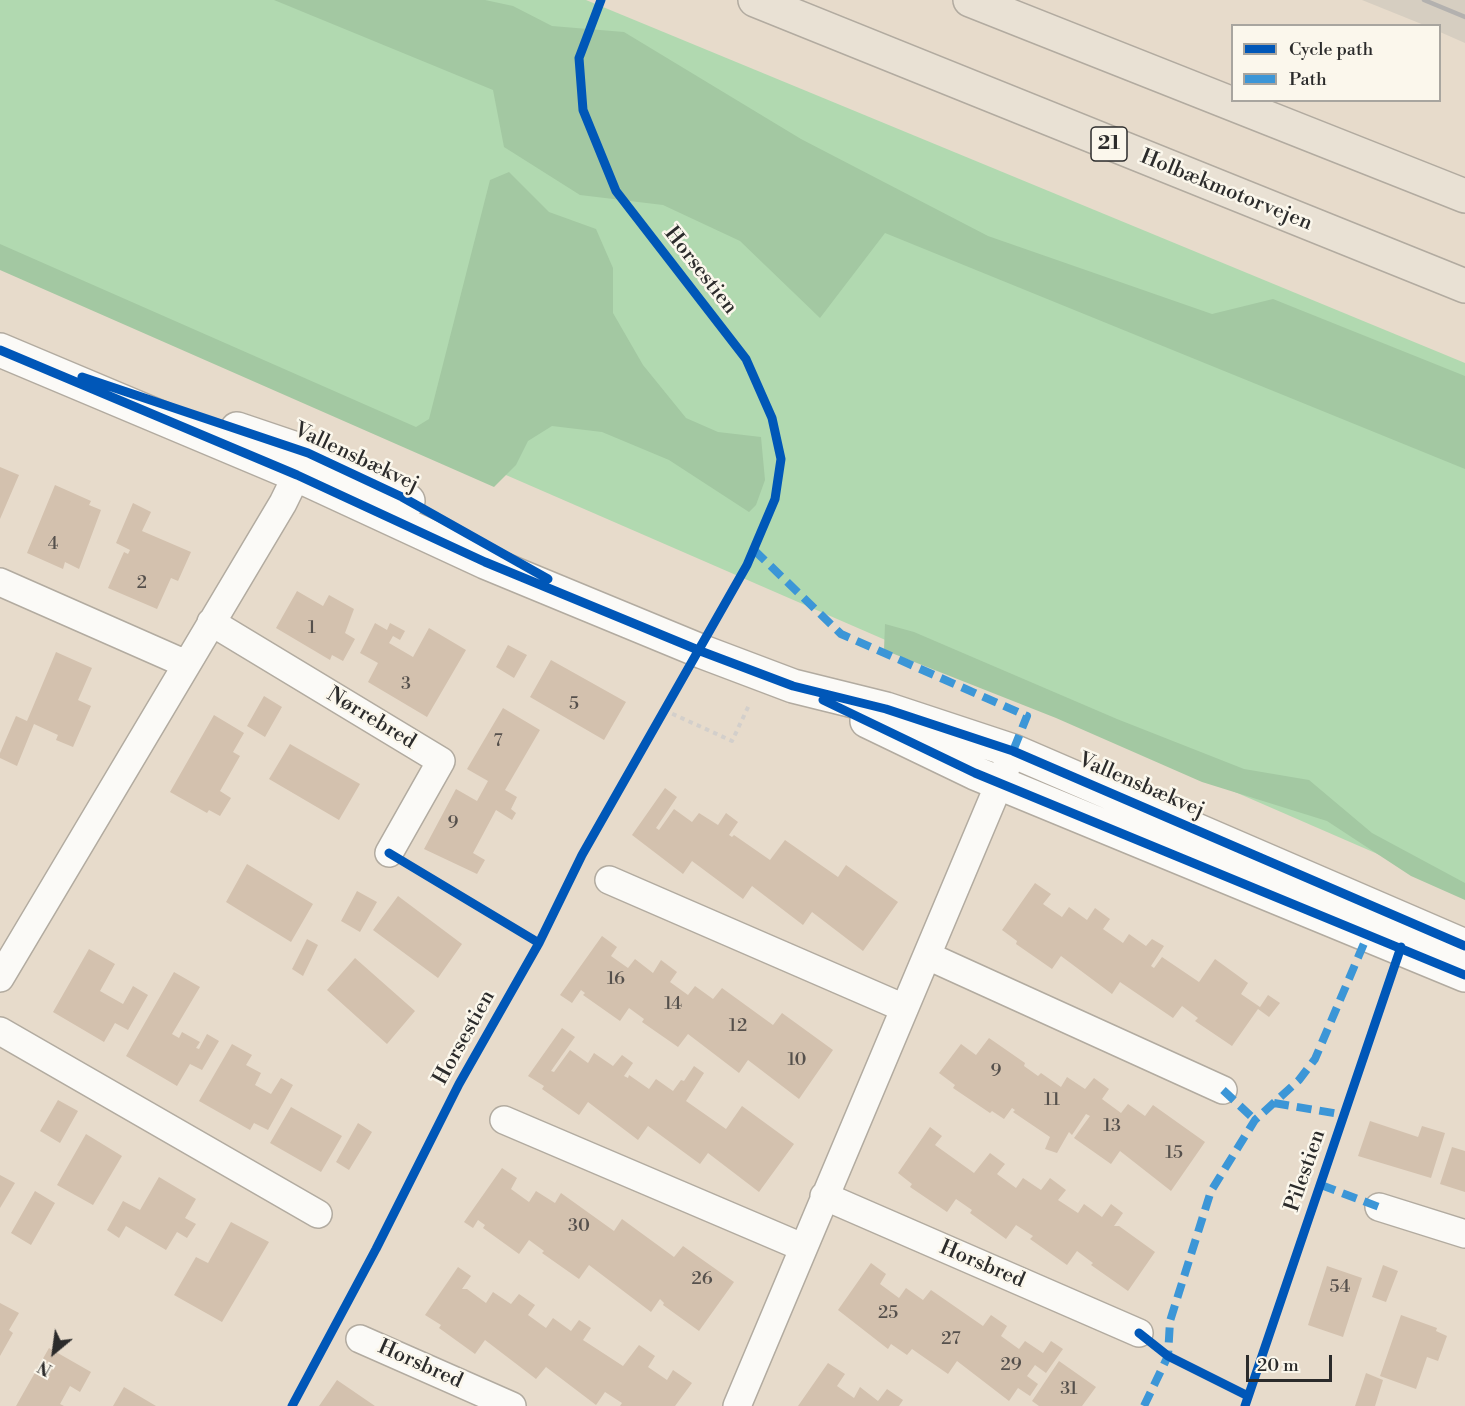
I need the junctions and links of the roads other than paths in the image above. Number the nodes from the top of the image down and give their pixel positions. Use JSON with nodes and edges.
{"nodes":[{"id":1,"x":970,"y":0,"type":"edge"},
{"id":2,"x":760,"y":3,"type":"edge"},
{"id":3,"x":1465,"y":196,"type":"edge"},
{"id":4,"x":1465,"y":286,"type":"edge"},
{"id":5,"x":0,"y":350,"type":"edge"},
{"id":6,"x":303,"y":464,"type":"junction"},
{"id":7,"x":0,"y":582,"type":"edge"},
{"id":8,"x":211,"y":622,"type":"junction"},
{"id":9,"x":186,"y":664,"type":"junction"},
{"id":10,"x":793,"y":686,"type":"junction"},
{"id":11,"x":1013,"y":751,"type":"junction"},
{"id":12,"x":1001,"y":784,"type":"junction"},
{"id":13,"x":389,"y":853,"type":"dead end"},
{"id":14,"x":609,"y":880,"type":"dead end"},
{"id":15,"x":1465,"y":946,"type":"edge"},
{"id":16,"x":928,"y":956,"type":"junction"},
{"id":17,"x":2,"y":969,"type":"edge"},
{"id":18,"x":1465,"y":975,"type":"edge"},
{"id":19,"x":904,"y":1008,"type":"junction"},
{"id":20,"x":0,"y":1031,"type":"edge"},
{"id":21,"x":1223,"y":1090,"type":"dead end"},
{"id":22,"x":504,"y":1120,"type":"dead end"},
{"id":23,"x":824,"y":1196,"type":"junction"},
{"id":24,"x":1378,"y":1207,"type":"dead end"},
{"id":25,"x":318,"y":1214,"type":"dead end"},
{"id":26,"x":1465,"y":1234,"type":"edge"},
{"id":27,"x":802,"y":1247,"type":"junction"},
{"id":28,"x":1139,"y":1333,"type":"dead end"},
{"id":29,"x":360,"y":1339,"type":"dead end"},
{"id":30,"x":512,"y":1406,"type":"edge"},
{"id":31,"x":737,"y":1406,"type":"edge"}],
"edges":[{"from":1,"to":3,"type":"highway"},
{"from":2,"to":4,"type":"highway","name":"Holbækmotorvejen","number":"21"},
{"from":5,"to":6,"type":"street","name":"Vallensbækvej"},
{"from":6,"to":8,"type":"street"},
{"from":6,"to":10,"type":"street","name":"Vallensbækvej"},
{"from":7,"to":9,"type":"street"},
{"from":8,"to":9,"type":"street"},
{"from":8,"to":13,"type":"street","name":"Nørrebred"},
{"from":9,"to":17,"type":"street"},
{"from":10,"to":11,"type":"street","name":"Vallensbækvej"},
{"from":10,"to":12,"type":"street","name":"Vallensbækvej"},
{"from":11,"to":12,"type":"street"},
{"from":11,"to":15,"type":"street","name":"Vallensbækvej"},
{"from":12,"to":16,"type":"street"},
{"from":12,"to":18,"type":"street","name":"Vallensbækvej"},
{"from":14,"to":19,"type":"street"},
{"from":16,"to":19,"type":"street"},
{"from":16,"to":21,"type":"street"},
{"from":19,"to":23,"type":"street"},
{"from":20,"to":25,"type":"street"},
{"from":22,"to":27,"type":"street"},
{"from":23,"to":27,"type":"street"},
{"from":23,"to":28,"type":"street","name":"Horsbred"},
{"from":24,"to":26,"type":"street"},
{"from":27,"to":31,"type":"street"},
{"from":29,"to":30,"type":"street","name":"Horsbred"}]}
